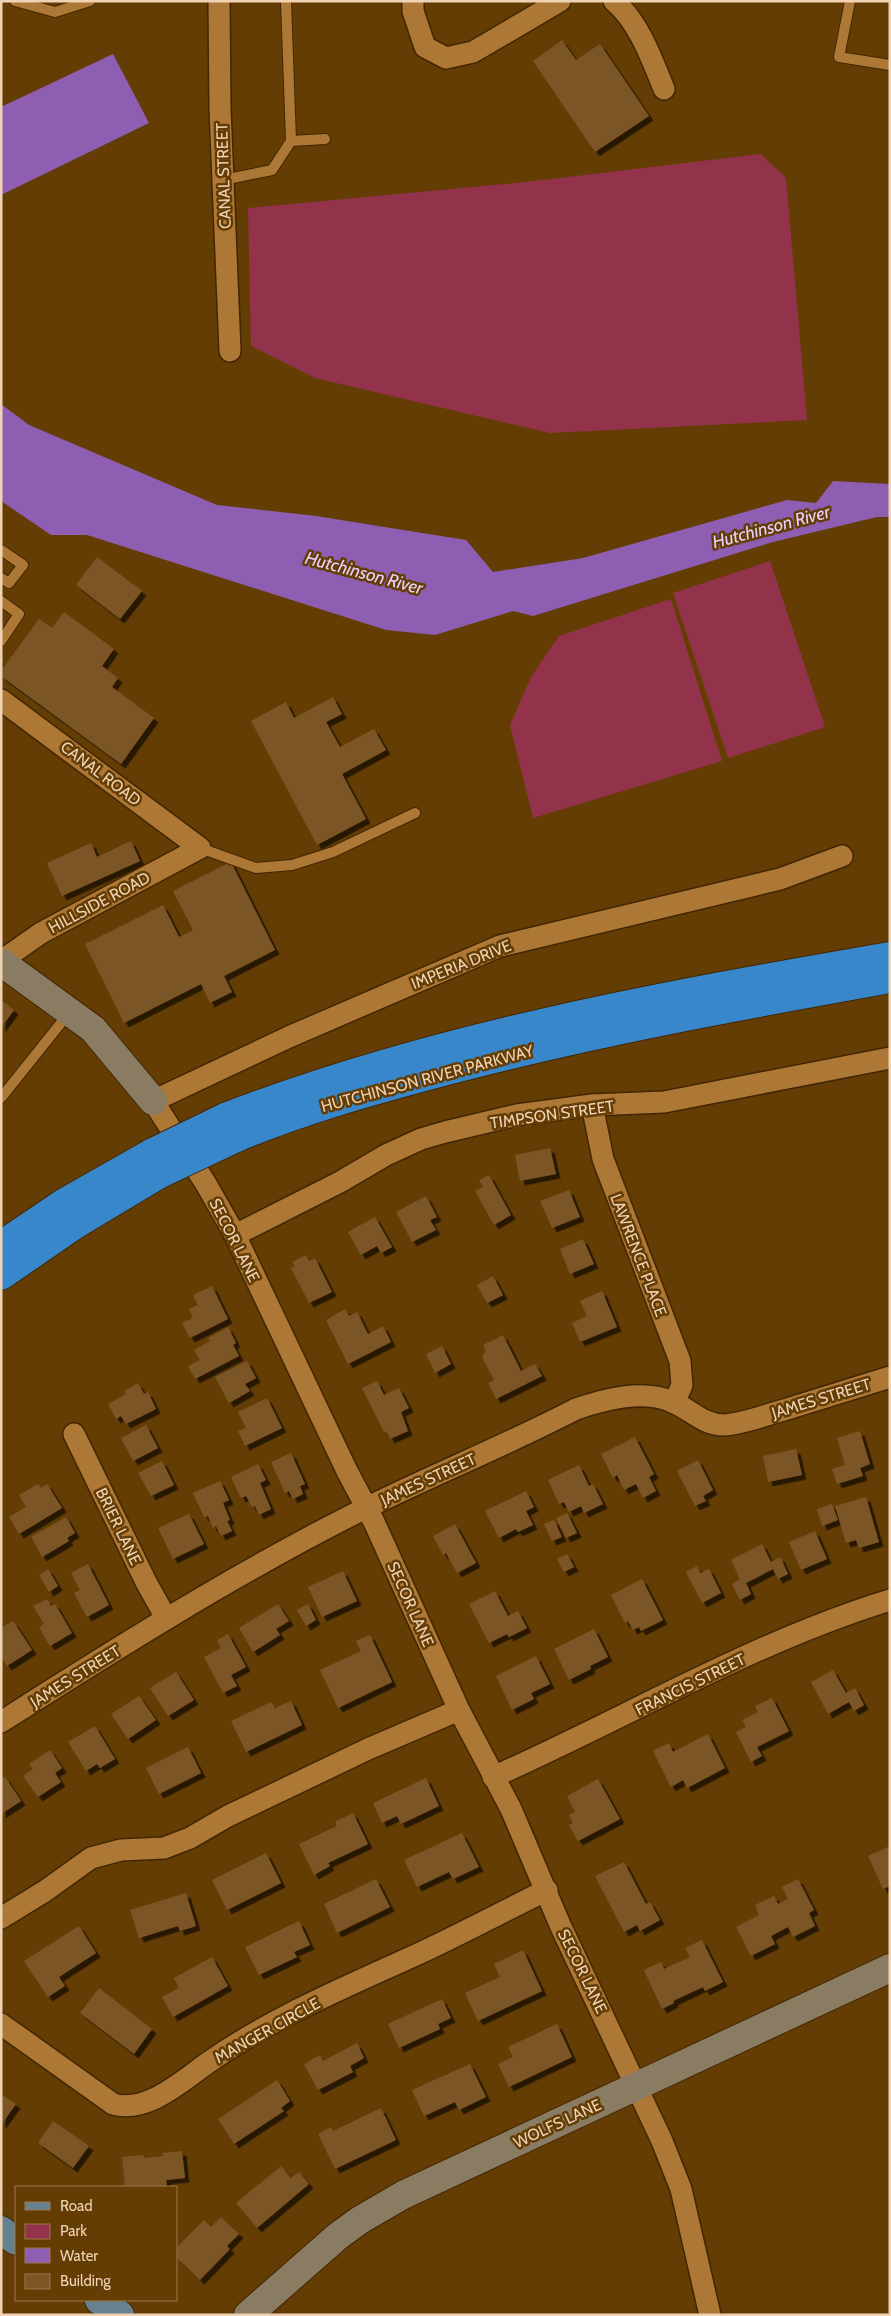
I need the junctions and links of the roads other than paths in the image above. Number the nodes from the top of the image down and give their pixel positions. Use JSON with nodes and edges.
{"nodes":[{"id":1,"x":15,"y":1,"type":"edge"},
{"id":2,"x":90,"y":1,"type":"edge"},
{"id":3,"x":219,"y":1,"type":"edge"},
{"id":4,"x":286,"y":1,"type":"edge"},
{"id":5,"x":413,"y":1,"type":"edge"},
{"id":6,"x":560,"y":1,"type":"edge"},
{"id":7,"x":614,"y":1,"type":"edge"},
{"id":8,"x":850,"y":1,"type":"edge"},
{"id":9,"x":890,"y":65,"type":"edge"},
{"id":10,"x":664,"y":89,"type":"dead end"},
{"id":11,"x":324,"y":139,"type":"dead end"},
{"id":12,"x":291,"y":141,"type":"junction"},
{"id":13,"x":223,"y":180,"type":"junction"},
{"id":14,"x":230,"y":351,"type":"dead end"},
{"id":15,"x":1,"y":550,"type":"edge"},
{"id":16,"x":1,"y":578,"type":"edge"},
{"id":17,"x":1,"y":601,"type":"edge"},
{"id":18,"x":1,"y":640,"type":"edge"},
{"id":19,"x":1,"y":700,"type":"edge"},
{"id":20,"x":415,"y":814,"type":"dead end"},
{"id":21,"x":200,"y":848,"type":"junction"},
{"id":22,"x":842,"y":856,"type":"dead end"},
{"id":23,"x":890,"y":956,"type":"edge"},
{"id":24,"x":1,"y":962,"type":"edge"},
{"id":25,"x":890,"y":979,"type":"edge"},
{"id":26,"x":70,"y":1012,"type":"junction"},
{"id":27,"x":890,"y":1058,"type":"edge"},
{"id":28,"x":1,"y":1098,"type":"edge"},
{"id":29,"x":153,"y":1101,"type":"junction"},
{"id":30,"x":592,"y":1105,"type":"junction"},
{"id":31,"x":229,"y":1128,"type":"junction"},
{"id":32,"x":156,"y":1163,"type":"junction"},
{"id":33,"x":235,"y":1236,"type":"junction"},
{"id":34,"x":1,"y":1245,"type":"edge"},
{"id":35,"x":1,"y":1276,"type":"edge"},
{"id":36,"x":890,"y":1377,"type":"edge"},
{"id":37,"x":674,"y":1402,"type":"junction"},
{"id":38,"x":74,"y":1434,"type":"dead end"},
{"id":39,"x":366,"y":1508,"type":"junction"},
{"id":40,"x":890,"y":1600,"type":"edge"},
{"id":41,"x":166,"y":1618,"type":"junction"},
{"id":42,"x":459,"y":1710,"type":"junction"},
{"id":43,"x":1,"y":1722,"type":"edge"},
{"id":44,"x":493,"y":1777,"type":"junction"},
{"id":45,"x":547,"y":1890,"type":"junction"},
{"id":46,"x":1,"y":1918,"type":"edge"},
{"id":47,"x":890,"y":1968,"type":"edge"},
{"id":48,"x":1,"y":2024,"type":"edge"},
{"id":49,"x":637,"y":2085,"type":"junction"},
{"id":50,"x":1,"y":2230,"type":"edge"},
{"id":51,"x":15,"y":2239,"type":"edge"},
{"id":52,"x":100,"y":2301,"type":"edge"},
{"id":53,"x":120,"y":2315,"type":"edge"},
{"id":54,"x":248,"y":2315,"type":"edge"},
{"id":55,"x":710,"y":2315,"type":"edge"}],
"edges":[{"from":1,"to":2,"type":"lane"},
{"from":3,"to":13,"type":"street","name":"CANAL STREET"},
{"from":4,"to":12,"type":"lane"},
{"from":5,"to":6,"type":"street"},
{"from":7,"to":10,"type":"street"},
{"from":8,"to":9,"type":"lane"},
{"from":11,"to":12,"type":"lane"},
{"from":12,"to":13,"type":"lane"},
{"from":13,"to":14,"type":"street","name":"CANAL STREET"},
{"from":15,"to":16,"type":"lane"},
{"from":17,"to":18,"type":"lane"},
{"from":19,"to":21,"type":"street","name":"CANAL ROAD"},
{"from":20,"to":21,"type":"lane"},
{"from":21,"to":24,"type":"street","name":"HILLSIDE ROAD"},
{"from":22,"to":29,"type":"street","name":"IMPERIA DRIVE"},
{"from":23,"to":31,"type":"highway","name":"HUTCHINSON RIVER PARKWAY"},
{"from":24,"to":26,"type":"street","name":"SECOR LANE"},
{"from":25,"to":31,"type":"highway","name":"HUTCHINSON RIVER PARKWAY"},
{"from":26,"to":28,"type":"lane"},
{"from":26,"to":29,"type":"street","name":"SECOR LANE"},
{"from":27,"to":30,"type":"street","name":"TIMPSON STREET"},
{"from":29,"to":33,"type":"street","name":"SECOR LANE"},
{"from":30,"to":33,"type":"street","name":"TIMPSON STREET"},
{"from":30,"to":37,"type":"street","name":"LAWRENCE PLACE"},
{"from":31,"to":32,"type":"highway","name":"HUTCHINSON RIVER PARKWAY","bridge":true},
{"from":32,"to":34,"type":"highway","name":"HUTCHINSON RIVER PARKWAY"},
{"from":32,"to":35,"type":"highway","name":"HUTCHINSON RIVER PARKWAY"},
{"from":33,"to":39,"type":"street","name":"SECOR LANE"},
{"from":36,"to":37,"type":"street","name":"JAMES STREET"},
{"from":37,"to":39,"type":"street","name":"JAMES STREET"},
{"from":38,"to":41,"type":"street","name":"BRIER LANE"},
{"from":39,"to":41,"type":"street","name":"JAMES STREET"},
{"from":39,"to":42,"type":"street","name":"SECOR LANE"},
{"from":40,"to":44,"type":"street","name":"FRANCIS STREET"},
{"from":41,"to":43,"type":"street","name":"JAMES STREET"},
{"from":42,"to":44,"type":"street","name":"SECOR LANE"},
{"from":42,"to":46,"type":"street"},
{"from":44,"to":45,"type":"street","name":"SECOR LANE"},
{"from":45,"to":48,"type":"street","name":"MANGER CIRCLE"},
{"from":45,"to":49,"type":"street","name":"SECOR LANE"},
{"from":47,"to":49,"type":"street","name":"WOLFS LANE"},
{"from":49,"to":54,"type":"street","name":"WOLFS LANE"},
{"from":49,"to":55,"type":"street","name":"SECOR LANE"},
{"from":50,"to":51,"type":"main road"},
{"from":52,"to":53,"type":"main road"}]}
